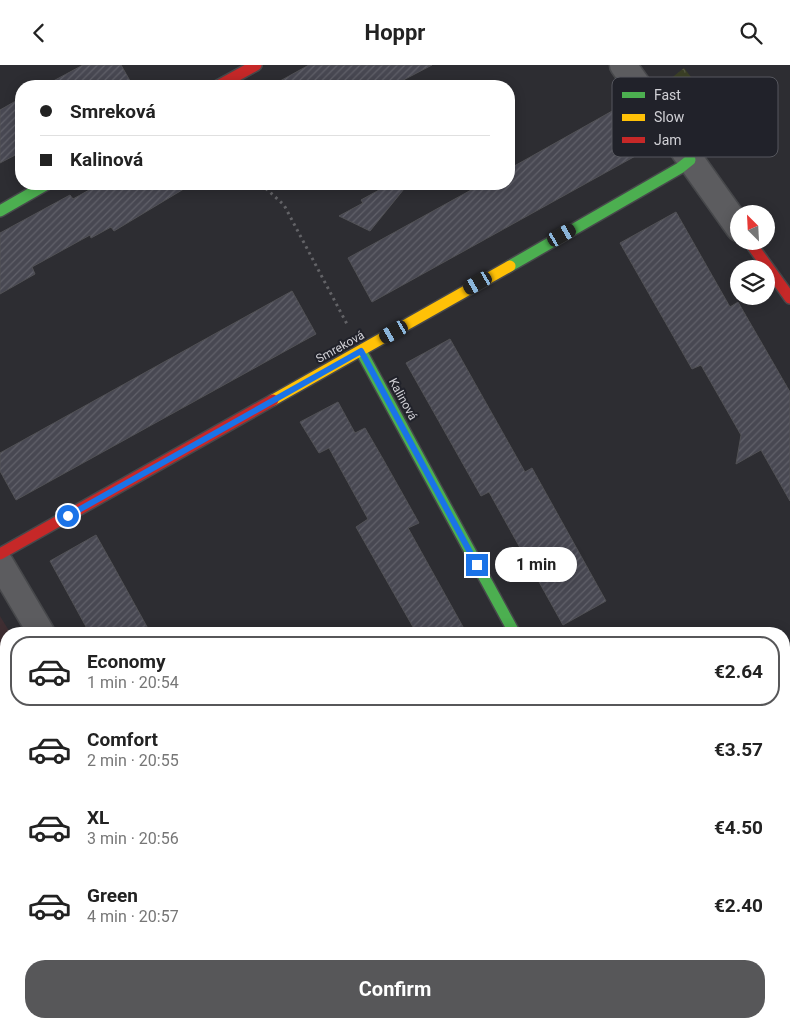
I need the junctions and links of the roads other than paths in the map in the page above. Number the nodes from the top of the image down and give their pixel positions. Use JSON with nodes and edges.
{"nodes":[{"id":1,"x":256,"y":65,"type":"edge"},
{"id":2,"x":623,"y":65,"type":"edge"},
{"id":3,"x":631,"y":77,"type":"edge"},
{"id":4,"x":229,"y":80,"type":"edge"},
{"id":5,"x":688,"y":157,"type":"edge"},
{"id":6,"x":690,"y":160,"type":"junction"},
{"id":7,"x":37,"y":190,"type":"edge"},
{"id":8,"x":0,"y":211,"type":"edge"},
{"id":9,"x":730,"y":216,"type":"edge"},
{"id":10,"x":755,"y":250,"type":"edge"},
{"id":11,"x":790,"y":298,"type":"edge"},
{"id":12,"x":361,"y":351,"type":"junction"},
{"id":13,"x":0,"y":554,"type":"edge"},
{"id":14,"x":0,"y":563,"type":"edge"},
{"id":15,"x":38,"y":627,"type":"edge"},
{"id":16,"x":511,"y":627,"type":"edge"}],
"edges":[{"from":1,"to":4,"type":"street"},
{"from":2,"to":3,"type":"street"},
{"from":5,"to":6,"type":"street"},
{"from":6,"to":9,"type":"street"},
{"from":6,"to":12,"type":"street","name":"Smreková"},
{"from":7,"to":8,"type":"street"},
{"from":10,"to":11,"type":"street"},
{"from":12,"to":13,"type":"street","name":"Smreková"},
{"from":12,"to":16,"type":"street","name":"Kalinová"},
{"from":14,"to":15,"type":"street"}]}
